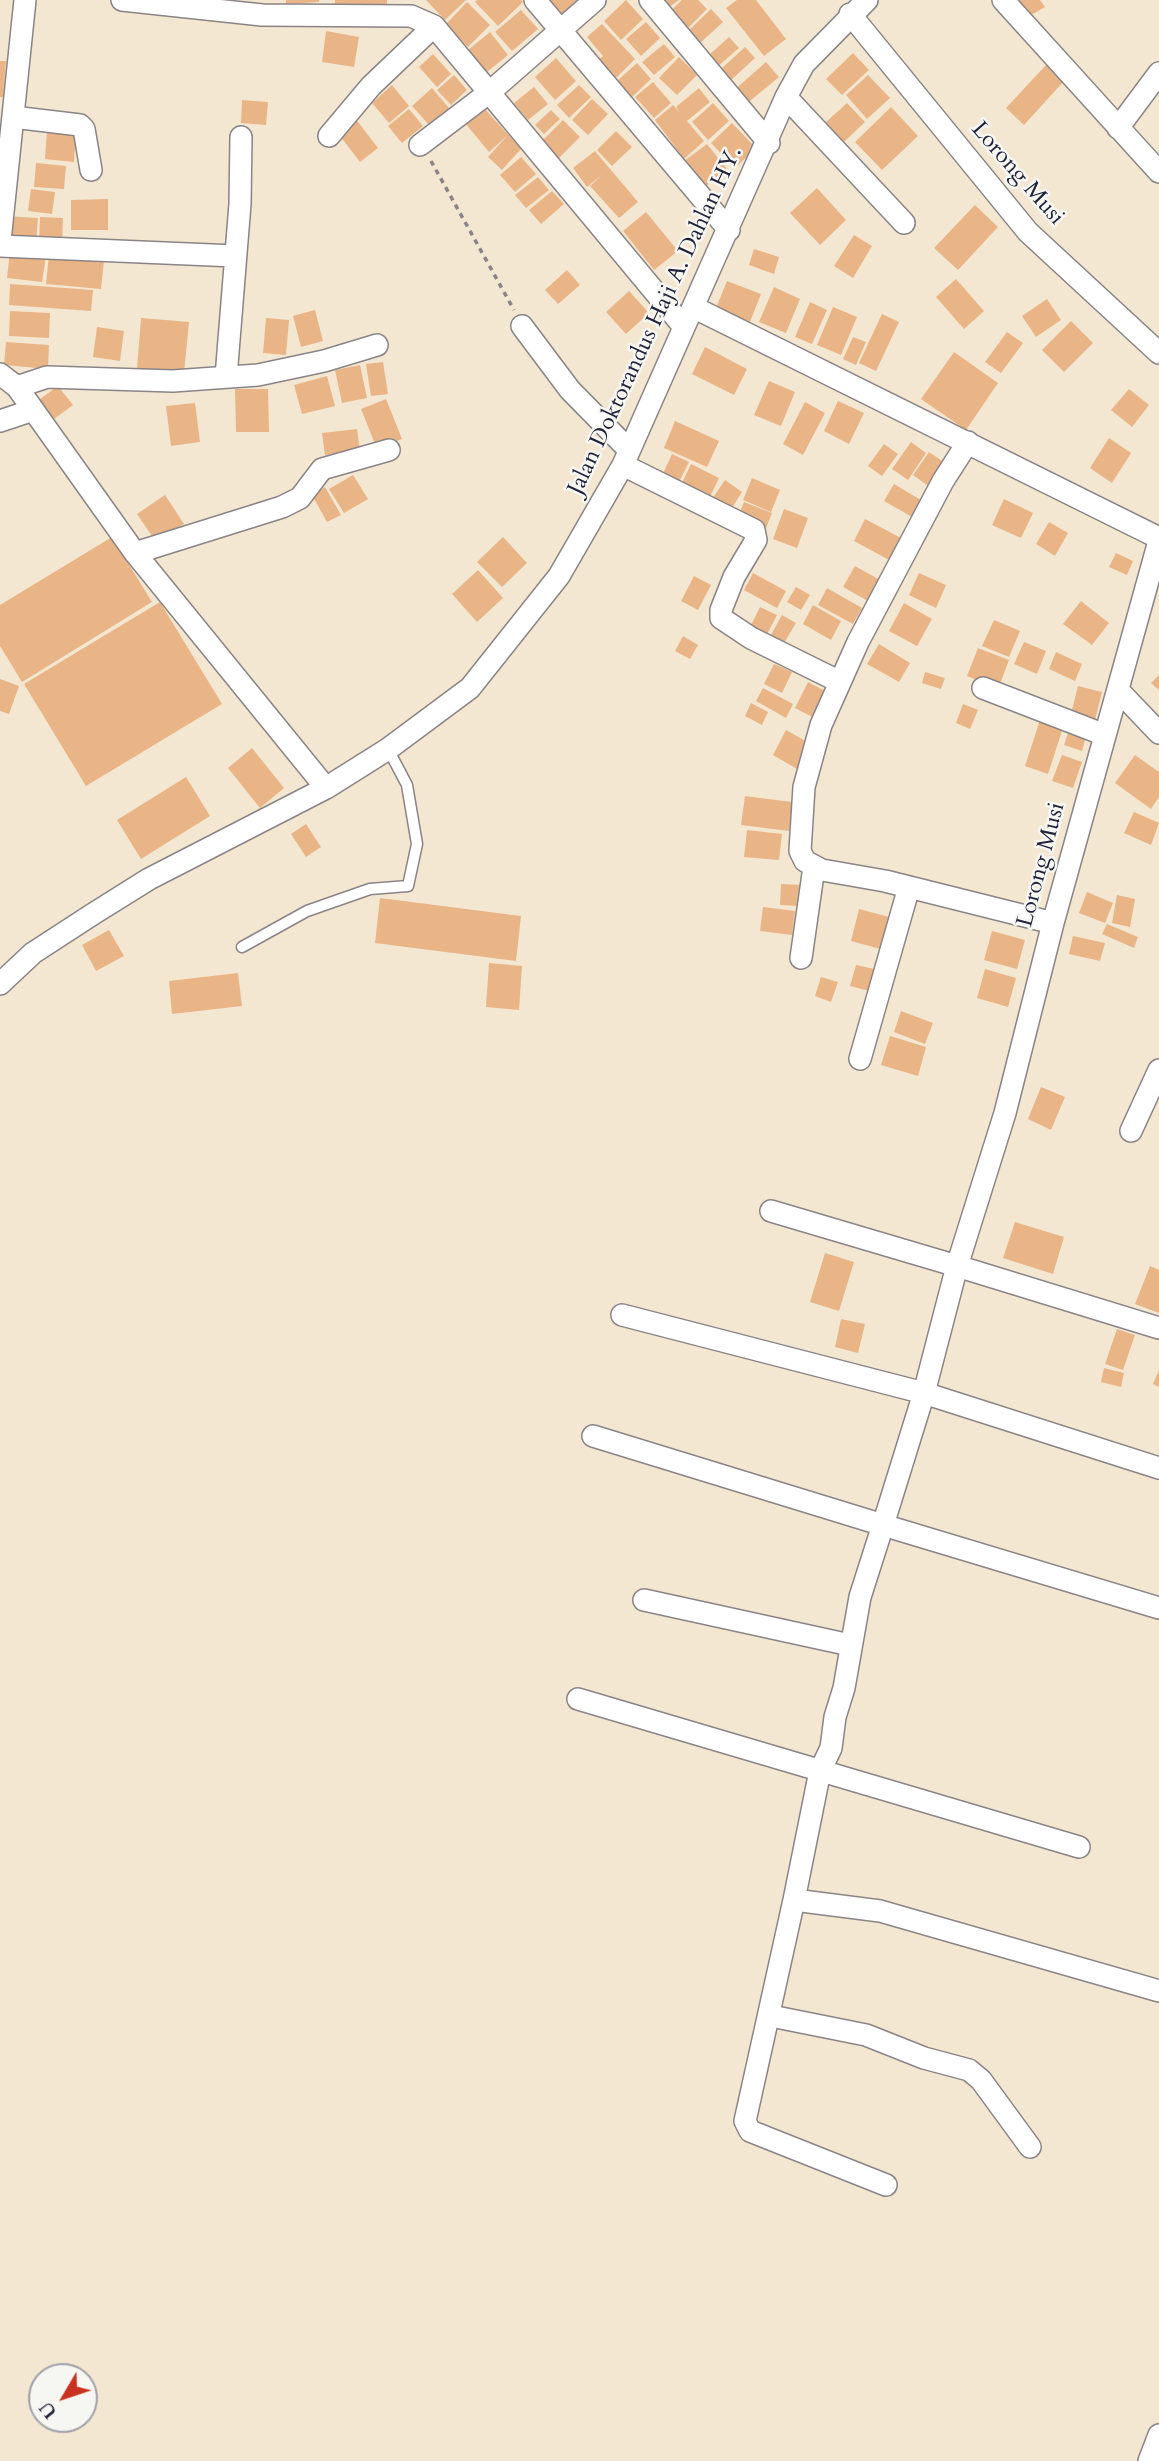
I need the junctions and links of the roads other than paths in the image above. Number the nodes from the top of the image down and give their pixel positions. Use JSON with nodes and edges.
{"nodes":[{"id":1,"x":25,"y":0,"type":"edge"},
{"id":2,"x":121,"y":0,"type":"edge"},
{"id":3,"x":535,"y":0,"type":"edge"},
{"id":4,"x":595,"y":0,"type":"edge"},
{"id":5,"x":650,"y":0,"type":"edge"},
{"id":6,"x":867,"y":0,"type":"edge"},
{"id":7,"x":1003,"y":0,"type":"edge"},
{"id":8,"x":325,"y":7,"type":"edge"},
{"id":9,"x":850,"y":14,"type":"junction"},
{"id":10,"x":434,"y":26,"type":"junction"},
{"id":11,"x":560,"y":29,"type":"junction"},
{"id":12,"x":1159,"y":73,"type":"edge"},
{"id":13,"x":491,"y":90,"type":"junction"},
{"id":14,"x":786,"y":97,"type":"junction"},
{"id":15,"x":13,"y":117,"type":"junction"},
{"id":16,"x":1118,"y":128,"type":"junction"},
{"id":17,"x":330,"y":136,"type":"dead end"},
{"id":18,"x":241,"y":137,"type":"dead end"},
{"id":19,"x":769,"y":143,"type":"junction"},
{"id":20,"x":419,"y":145,"type":"road end"},
{"id":21,"x":91,"y":170,"type":"dead end"},
{"id":22,"x":1159,"y":172,"type":"edge"},
{"id":23,"x":904,"y":223,"type":"dead end"},
{"id":24,"x":729,"y":230,"type":"junction"},
{"id":25,"x":0,"y":244,"type":"edge"},
{"id":26,"x":235,"y":256,"type":"junction"},
{"id":27,"x":689,"y":317,"type":"junction"},
{"id":28,"x":522,"y":326,"type":"road end"},
{"id":29,"x":377,"y":345,"type":"dead end"},
{"id":30,"x":1159,"y":353,"type":"edge"},
{"id":31,"x":226,"y":377,"type":"junction"},
{"id":32,"x":8,"y":381,"type":"edge"},
{"id":33,"x":33,"y":410,"type":"junction"},
{"id":34,"x":0,"y":421,"type":"edge"},
{"id":35,"x":968,"y":442,"type":"junction"},
{"id":36,"x":389,"y":450,"type":"dead end"},
{"id":37,"x":626,"y":457,"type":"junction"},
{"id":38,"x":1158,"y":547,"type":"edge"},
{"id":39,"x":135,"y":553,"type":"junction"},
{"id":40,"x":840,"y":682,"type":"junction"},
{"id":41,"x":983,"y":688,"type":"dead end"},
{"id":42,"x":1118,"y":690,"type":"junction"},
{"id":43,"x":1159,"y":733,"type":"edge"},
{"id":44,"x":1105,"y":735,"type":"junction"},
{"id":45,"x":388,"y":749,"type":"junction"},
{"id":46,"x":326,"y":788,"type":"junction"},
{"id":47,"x":814,"y":867,"type":"junction"},
{"id":48,"x":909,"y":887,"type":"junction"},
{"id":49,"x":1053,"y":923,"type":"junction"},
{"id":50,"x":242,"y":947,"type":"dead end"},
{"id":51,"x":802,"y":958,"type":"dead end"},
{"id":52,"x":0,"y":984,"type":"edge"},
{"id":53,"x":860,"y":1059,"type":"dead end"},
{"id":54,"x":1159,"y":1070,"type":"edge"},
{"id":55,"x":1131,"y":1131,"type":"dead end"},
{"id":56,"x":771,"y":1212,"type":"dead end"},
{"id":57,"x":957,"y":1265,"type":"junction"},
{"id":58,"x":622,"y":1315,"type":"dead end"},
{"id":59,"x":1159,"y":1328,"type":"edge"},
{"id":60,"x":924,"y":1392,"type":"junction"},
{"id":61,"x":593,"y":1436,"type":"dead end"},
{"id":62,"x":1159,"y":1468,"type":"edge"},
{"id":63,"x":883,"y":1525,"type":"junction"},
{"id":64,"x":645,"y":1600,"type":"dead end"},
{"id":65,"x":1159,"y":1608,"type":"edge"},
{"id":66,"x":850,"y":1645,"type":"junction"},
{"id":67,"x":578,"y":1699,"type":"dead end"},
{"id":68,"x":820,"y":1770,"type":"junction"},
{"id":69,"x":1079,"y":1847,"type":"dead end"},
{"id":70,"x":794,"y":1899,"type":"junction"},
{"id":71,"x":1159,"y":1991,"type":"edge"},
{"id":72,"x":771,"y":2016,"type":"junction"},
{"id":73,"x":1030,"y":2147,"type":"dead end"},
{"id":74,"x":886,"y":2185,"type":"dead end"},
{"id":75,"x":1159,"y":2435,"type":"edge"},
{"id":76,"x":1149,"y":2461,"type":"edge"}],
"edges":[{"from":1,"to":15,"type":"street"},
{"from":2,"to":8,"type":"street"},
{"from":3,"to":11,"type":"street"},
{"from":4,"to":11,"type":"street"},
{"from":5,"to":19,"type":"street"},
{"from":6,"to":9,"type":"street","name":"Jalan Doktorandus Haji A. Dahlan HY."},
{"from":7,"to":16,"type":"street"},
{"from":8,"to":10,"type":"street"},
{"from":9,"to":14,"type":"street","name":"Jalan Doktorandus Haji A. Dahlan HY."},
{"from":9,"to":30,"type":"street","name":"Lorong Musi"},
{"from":10,"to":13,"type":"street"},
{"from":10,"to":17,"type":"street"},
{"from":11,"to":13,"type":"street"},
{"from":11,"to":24,"type":"street"},
{"from":12,"to":16,"type":"street"},
{"from":13,"to":20,"type":"street"},
{"from":13,"to":27,"type":"street"},
{"from":14,"to":19,"type":"street","name":"Jalan Doktorandus Haji A. Dahlan HY."},
{"from":14,"to":23,"type":"street"},
{"from":15,"to":21,"type":"street"},
{"from":15,"to":25,"type":"street"},
{"from":16,"to":22,"type":"street"},
{"from":18,"to":26,"type":"street"},
{"from":19,"to":24,"type":"street","name":"Jalan Doktorandus Haji A. Dahlan HY."},
{"from":24,"to":27,"type":"street","name":"Jalan Doktorandus Haji A. Dahlan HY."},
{"from":25,"to":26,"type":"street"},
{"from":26,"to":31,"type":"street"},
{"from":27,"to":35,"type":"street"},
{"from":27,"to":37,"type":"street","name":"Jalan Doktorandus Haji A. Dahlan HY."},
{"from":28,"to":37,"type":"street"},
{"from":29,"to":31,"type":"street"},
{"from":31,"to":32,"type":"street"},
{"from":32,"to":33,"type":"street"},
{"from":33,"to":34,"type":"street"},
{"from":33,"to":39,"type":"street"},
{"from":35,"to":38,"type":"street"},
{"from":35,"to":40,"type":"street"},
{"from":36,"to":39,"type":"street"},
{"from":37,"to":40,"type":"street"},
{"from":37,"to":45,"type":"street","name":"Jalan Doktorandus Haji A. Dahlan HY."},
{"from":38,"to":42,"type":"street","name":"Lorong Musi"},
{"from":39,"to":46,"type":"street"},
{"from":40,"to":47,"type":"street"},
{"from":41,"to":44,"type":"street"},
{"from":42,"to":43,"type":"street"},
{"from":42,"to":44,"type":"street","name":"Lorong Musi"},
{"from":44,"to":49,"type":"street","name":"Lorong Musi"},
{"from":45,"to":46,"type":"street","name":"Jalan Doktorandus Haji A. Dahlan HY."},
{"from":45,"to":50,"type":"lane"},
{"from":46,"to":52,"type":"street","name":"Jalan Doktorandus Haji A. Dahlan HY."},
{"from":47,"to":48,"type":"street"},
{"from":47,"to":51,"type":"street"},
{"from":48,"to":49,"type":"street"},
{"from":48,"to":53,"type":"street"},
{"from":49,"to":57,"type":"street","name":"Lorong Musi"},
{"from":54,"to":55,"type":"street"},
{"from":56,"to":57,"type":"street"},
{"from":57,"to":59,"type":"street"},
{"from":57,"to":60,"type":"street","name":"Lorong Musi"},
{"from":58,"to":60,"type":"street"},
{"from":60,"to":62,"type":"street"},
{"from":60,"to":63,"type":"street","name":"Lorong Musi"},
{"from":61,"to":63,"type":"street"},
{"from":63,"to":65,"type":"street"},
{"from":63,"to":66,"type":"street","name":"Lorong Musi"},
{"from":64,"to":66,"type":"street"},
{"from":66,"to":68,"type":"street","name":"Lorong Musi"},
{"from":67,"to":68,"type":"street"},
{"from":68,"to":69,"type":"street"},
{"from":68,"to":70,"type":"street","name":"Lorong Musi"},
{"from":70,"to":71,"type":"street"},
{"from":70,"to":72,"type":"street","name":"Lorong Musi"},
{"from":72,"to":73,"type":"street"},
{"from":72,"to":74,"type":"street","name":"Lorong Musi"},
{"from":75,"to":76,"type":"street"}]}
